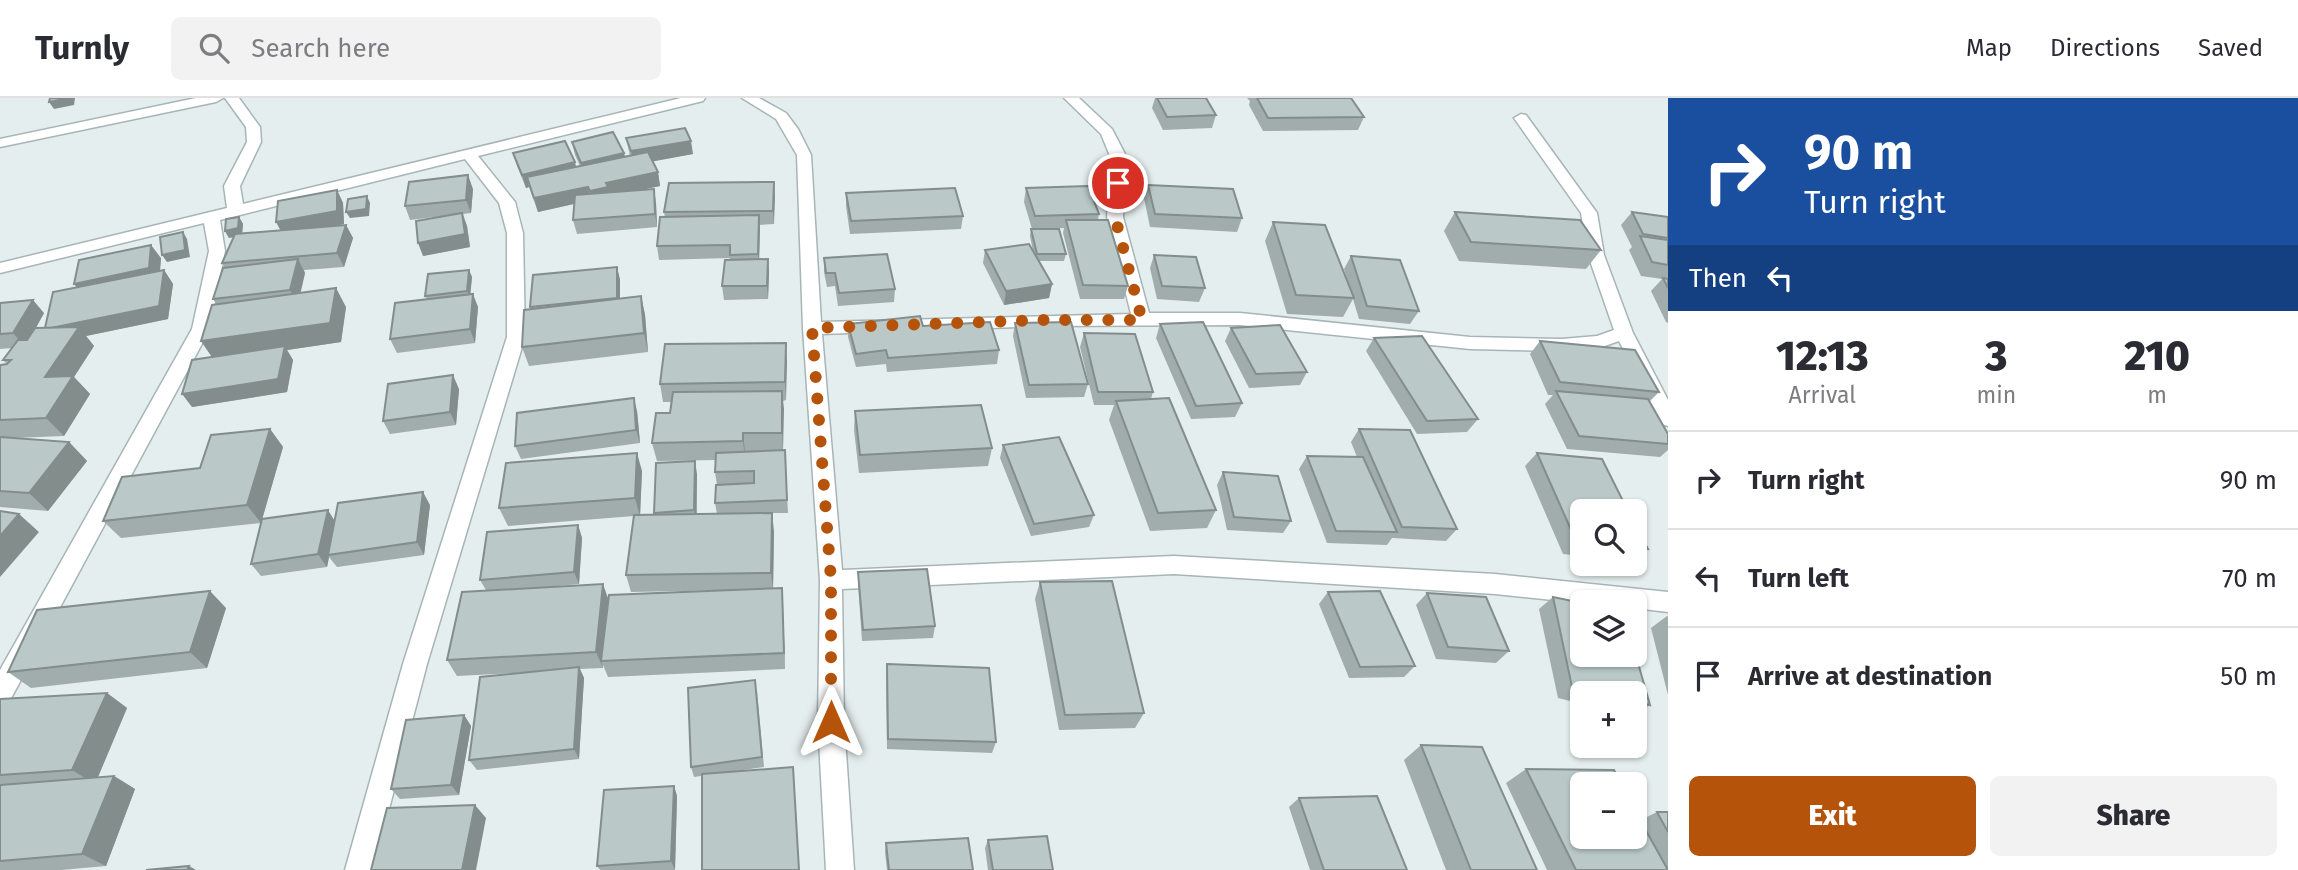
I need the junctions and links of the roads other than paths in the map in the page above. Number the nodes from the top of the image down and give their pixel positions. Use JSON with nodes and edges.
{"nodes":[{"id":1,"x":216,"y":98,"type":"edge"},
{"id":2,"x":232,"y":98,"type":"edge"},
{"id":3,"x":698,"y":98,"type":"edge"},
{"id":4,"x":749,"y":98,"type":"edge"},
{"id":5,"x":1071,"y":98,"type":"edge"},
{"id":6,"x":656,"y":103,"type":"edge"},
{"id":7,"x":1521,"y":118,"type":"dead end"},
{"id":8,"x":0,"y":143,"type":"edge"},
{"id":9,"x":469,"y":154,"type":"junction"},
{"id":10,"x":236,"y":211,"type":"junction"},
{"id":11,"x":211,"y":217,"type":"junction"},
{"id":12,"x":0,"y":268,"type":"edge"},
{"id":13,"x":1142,"y":320,"type":"junction"},
{"id":14,"x":812,"y":328,"type":"junction"},
{"id":15,"x":1624,"y":333,"type":"junction"},
{"id":16,"x":1668,"y":419,"type":"edge"},
{"id":17,"x":831,"y":580,"type":"junction"},
{"id":18,"x":1668,"y":602,"type":"edge"},
{"id":19,"x":0,"y":694,"type":"edge"},
{"id":20,"x":359,"y":870,"type":"edge"},
{"id":21,"x":840,"y":870,"type":"edge"}],
"edges":[{"from":1,"to":8,"type":"street"},
{"from":2,"to":10,"type":"street"},
{"from":3,"to":6,"type":"street"},
{"from":4,"to":14,"type":"street"},
{"from":5,"to":13,"type":"street"},
{"from":6,"to":9,"type":"street"},
{"from":7,"to":15,"type":"street"},
{"from":9,"to":10,"type":"street"},
{"from":9,"to":20,"type":"street"},
{"from":10,"to":11,"type":"street"},
{"from":11,"to":12,"type":"street"},
{"from":11,"to":19,"type":"street"},
{"from":13,"to":14,"type":"street"},
{"from":13,"to":15,"type":"street"},
{"from":14,"to":17,"type":"street"},
{"from":15,"to":16,"type":"street"},
{"from":17,"to":18,"type":"street"},
{"from":17,"to":21,"type":"street"}]}
